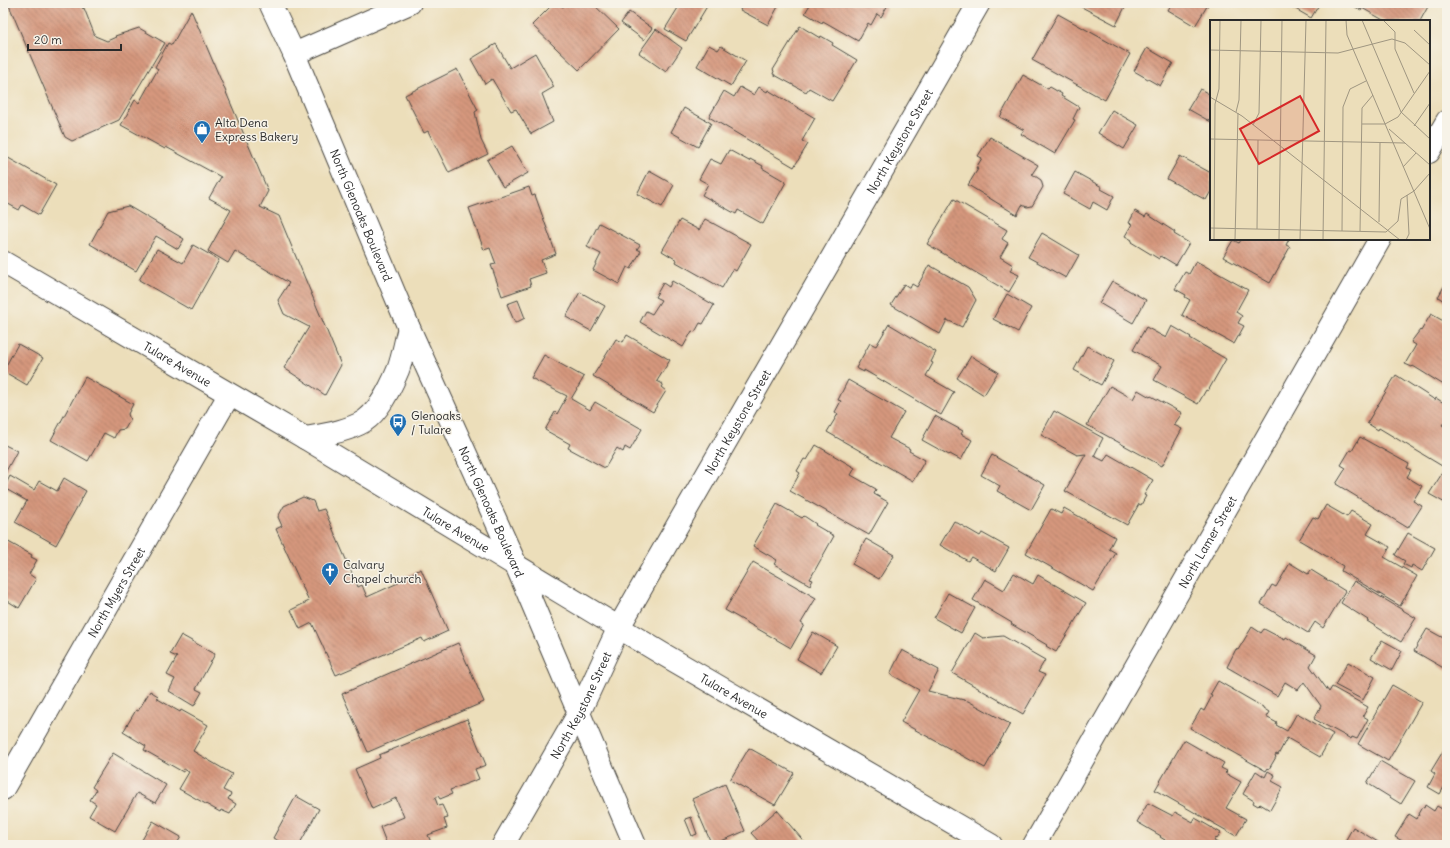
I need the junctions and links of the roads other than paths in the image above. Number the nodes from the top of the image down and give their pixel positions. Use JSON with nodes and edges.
{"nodes":[{"id":1,"x":270,"y":3,"type":"edge"},
{"id":2,"x":410,"y":3,"type":"edge"},
{"id":3,"x":980,"y":3,"type":"edge"},
{"id":4,"x":294,"y":54,"type":"junction"},
{"id":5,"x":1447,"y":121,"type":"edge"},
{"id":6,"x":1430,"y":150,"type":"edge"},
{"id":7,"x":1379,"y":240,"type":"edge"},
{"id":8,"x":3,"y":262,"type":"edge"},
{"id":9,"x":409,"y":328,"type":"junction"},
{"id":10,"x":228,"y":394,"type":"junction"},
{"id":11,"x":305,"y":438,"type":"junction"},
{"id":12,"x":516,"y":565,"type":"junction"},
{"id":13,"x":619,"y":628,"type":"junction"},
{"id":14,"x":579,"y":713,"type":"junction"},
{"id":15,"x":3,"y":789,"type":"edge"},
{"id":16,"x":503,"y":845,"type":"edge"},
{"id":17,"x":635,"y":845,"type":"edge"},
{"id":18,"x":991,"y":845,"type":"edge"},
{"id":19,"x":1034,"y":845,"type":"edge"}],
"edges":[{"from":1,"to":4,"type":"street","name":"North Glenoaks Boulevard"},
{"from":2,"to":4,"type":"street"},
{"from":3,"to":13,"type":"street","name":"North Keystone Street"},
{"from":4,"to":9,"type":"street","name":"North Glenoaks Boulevard"},
{"from":5,"to":6,"type":"street"},
{"from":7,"to":19,"type":"street","name":"North Lamer Street"},
{"from":8,"to":10,"type":"street","name":"Tulare Avenue"},
{"from":9,"to":11,"type":"street"},
{"from":9,"to":12,"type":"street","name":"North Glenoaks Boulevard"},
{"from":10,"to":11,"type":"street","name":"Tulare Avenue"},
{"from":10,"to":15,"type":"street","name":"North Myers Street"},
{"from":11,"to":12,"type":"street","name":"Tulare Avenue"},
{"from":12,"to":13,"type":"street","name":"Tulare Avenue"},
{"from":12,"to":14,"type":"street","name":"North Glenoaks Boulevard"},
{"from":13,"to":14,"type":"street","name":"North Keystone Street"},
{"from":13,"to":18,"type":"street","name":"Tulare Avenue"},
{"from":14,"to":16,"type":"street","name":"North Keystone Street"},
{"from":14,"to":17,"type":"street","name":"North Glenoaks Boulevard"}]}
